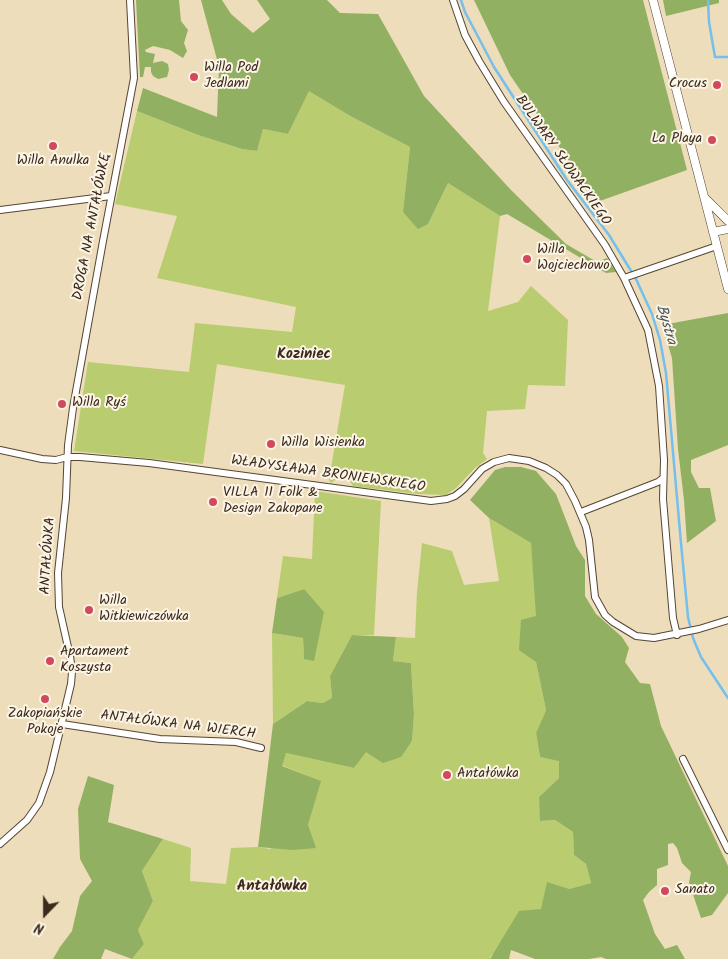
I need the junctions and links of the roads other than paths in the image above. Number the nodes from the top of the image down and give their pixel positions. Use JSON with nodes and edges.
{"nodes":[{"id":1,"x":130,"y":0,"type":"edge"},
{"id":2,"x":453,"y":0,"type":"edge"},
{"id":3,"x":653,"y":0,"type":"edge"},
{"id":4,"x":111,"y":196,"type":"junction"},
{"id":5,"x":705,"y":198,"type":"junction"},
{"id":6,"x":0,"y":210,"type":"edge"},
{"id":7,"x":728,"y":221,"type":"edge"},
{"id":8,"x":728,"y":229,"type":"edge"},
{"id":9,"x":713,"y":232,"type":"junction"},
{"id":10,"x":716,"y":246,"type":"junction"},
{"id":11,"x":626,"y":277,"type":"junction"},
{"id":12,"x":728,"y":289,"type":"edge"},
{"id":13,"x":0,"y":450,"type":"edge"},
{"id":14,"x":67,"y":457,"type":"junction"},
{"id":15,"x":664,"y":478,"type":"junction"},
{"id":16,"x":580,"y":512,"type":"junction"},
{"id":17,"x":728,"y":620,"type":"edge"},
{"id":18,"x":677,"y":635,"type":"junction"},
{"id":19,"x":62,"y":724,"type":"junction"},
{"id":20,"x":261,"y":748,"type":"dead end"},
{"id":21,"x":683,"y":759,"type":"dead end"},
{"id":22,"x":0,"y":844,"type":"edge"},
{"id":23,"x":728,"y":850,"type":"edge"}],
"edges":[{"from":1,"to":4,"type":"street","name":"DROGA NA ANTAŁÓWKĘ"},
{"from":2,"to":11,"type":"street","name":"BULWARY SŁOWACKIEGO"},
{"from":3,"to":5,"type":"street"},
{"from":4,"to":6,"type":"street"},
{"from":4,"to":14,"type":"street","name":"DROGA NA ANTAŁÓWKĘ"},
{"from":5,"to":7,"type":"street"},
{"from":5,"to":9,"type":"street"},
{"from":8,"to":9,"type":"street"},
{"from":9,"to":10,"type":"street"},
{"from":10,"to":11,"type":"street"},
{"from":10,"to":12,"type":"street"},
{"from":11,"to":15,"type":"street","name":"BULWARY SŁOWACKIEGO"},
{"from":13,"to":14,"type":"street","name":"WŁADYSŁAWA BRONIEWSKIEGO"},
{"from":14,"to":16,"type":"street","name":"WŁADYSŁAWA BRONIEWSKIEGO"},
{"from":14,"to":19,"type":"street","name":"ANTAŁÓWKA"},
{"from":15,"to":16,"type":"street"},
{"from":15,"to":18,"type":"street","name":"BULWARY SŁOWACKIEGO"},
{"from":16,"to":18,"type":"street","name":"WŁADYSŁAWA BRONIEWSKIEGO"},
{"from":17,"to":18,"type":"street","name":"WŁADYSŁAWA BRONIEWSKIEGO"},
{"from":19,"to":20,"type":"street","name":"ANTAŁÓWKA NA WIERCH"},
{"from":19,"to":22,"type":"street","name":"ANTAŁÓWKA"},
{"from":21,"to":23,"type":"street"}]}
